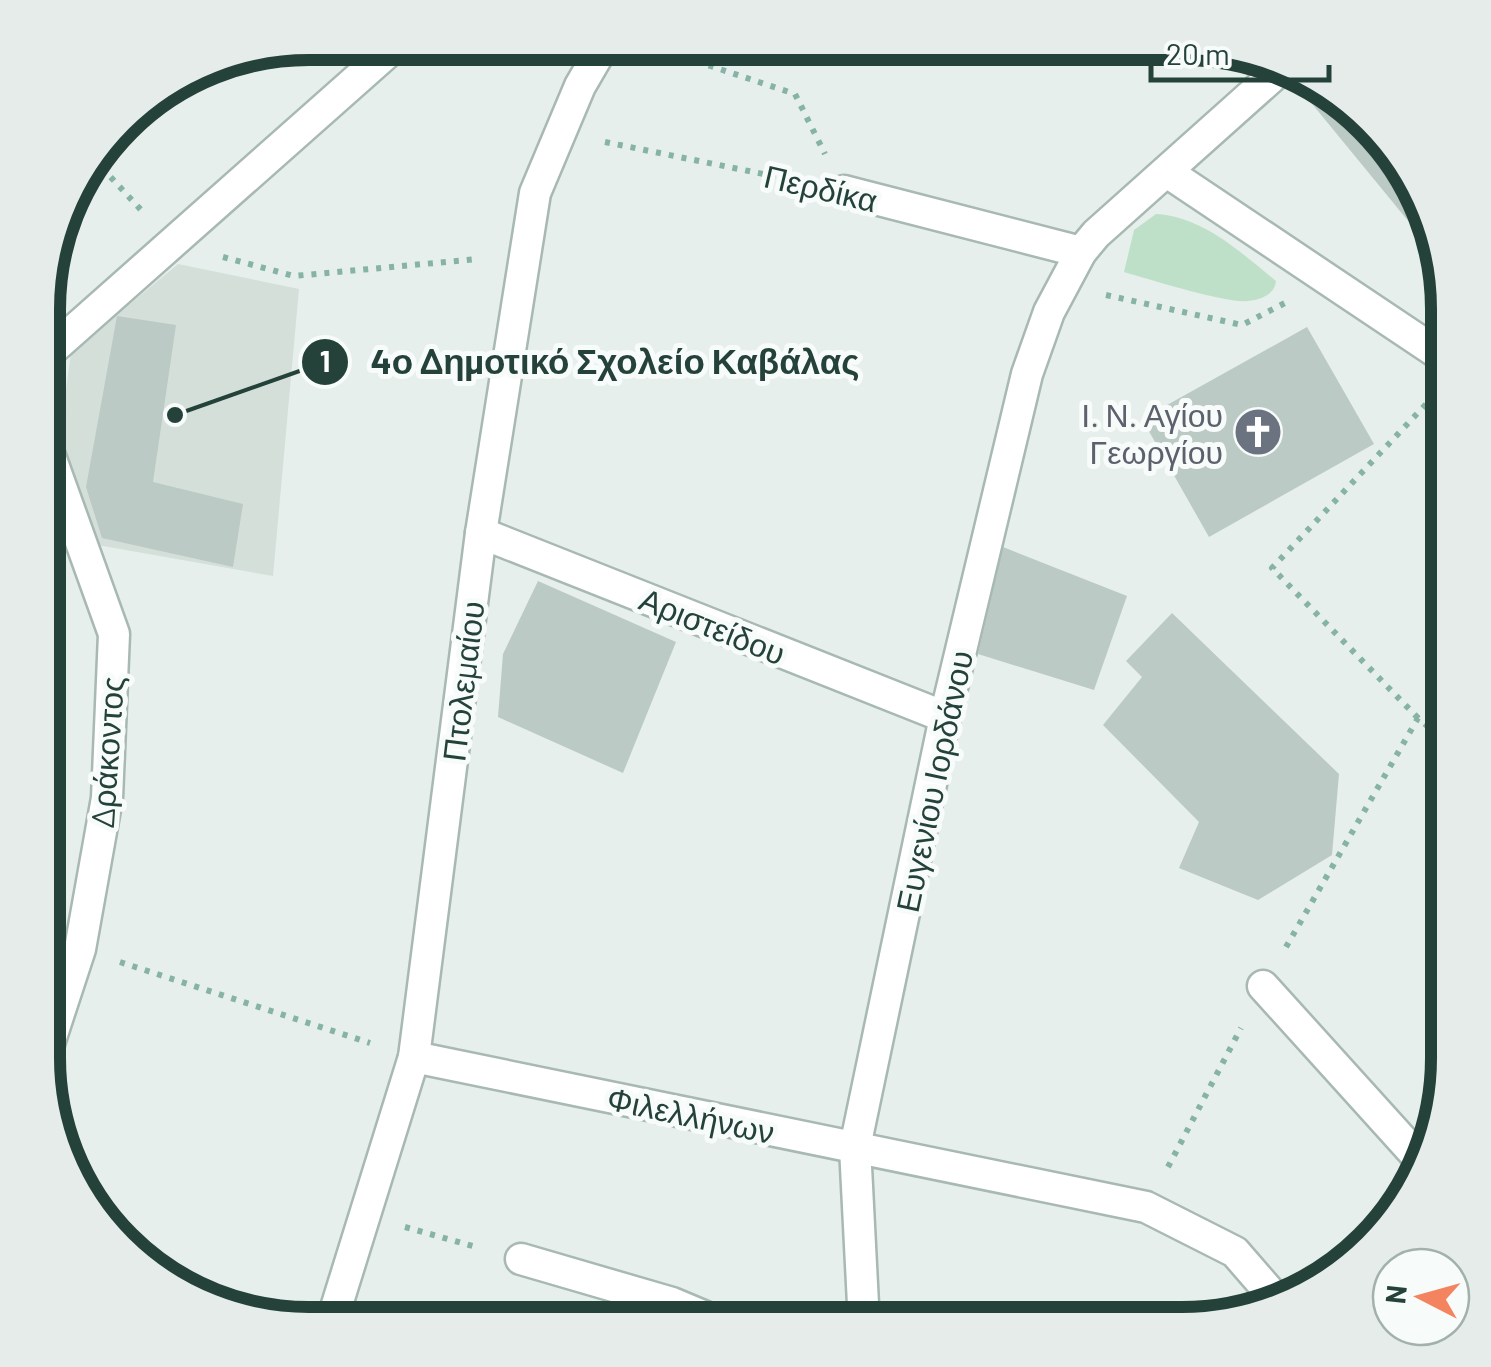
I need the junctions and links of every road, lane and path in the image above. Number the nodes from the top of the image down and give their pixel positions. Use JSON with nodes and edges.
{"nodes":[{"id":1,"x":377,"y":61,"type":"edge"},
{"id":2,"x":595,"y":61,"type":"edge"},
{"id":3,"x":695,"y":61,"type":"edge"},
{"id":4,"x":1272,"y":77,"type":"edge"},
{"id":5,"x":559,"y":132,"type":"junction"},
{"id":6,"x":104,"y":170,"type":"edge"},
{"id":7,"x":1168,"y":172,"type":"junction"},
{"id":8,"x":844,"y":191,"type":"junction"},
{"id":9,"x":171,"y":243,"type":"junction"},
{"id":10,"x":1081,"y":252,"type":"junction"},
{"id":11,"x":524,"y":255,"type":"junction"},
{"id":12,"x":1063,"y":286,"type":"junction"},
{"id":13,"x":1290,"y":300,"type":"dead end"},
{"id":14,"x":60,"y":342,"type":"edge"},
{"id":15,"x":1430,"y":348,"type":"edge"},
{"id":16,"x":1430,"y":398,"type":"edge"},
{"id":17,"x":60,"y":485,"type":"edge"},
{"id":18,"x":481,"y":533,"type":"junction"},
{"id":19,"x":944,"y":717,"type":"junction"},
{"id":20,"x":1418,"y":718,"type":"dead end"},
{"id":21,"x":80,"y":949,"type":"junction"},
{"id":22,"x":1263,"y":986,"type":"dead end"},
{"id":23,"x":61,"y":1007,"type":"edge"},
{"id":24,"x":414,"y":1057,"type":"junction"},
{"id":25,"x":855,"y":1148,"type":"junction"},
{"id":26,"x":1412,"y":1151,"type":"edge"},
{"id":27,"x":366,"y":1216,"type":"junction"},
{"id":28,"x":521,"y":1259,"type":"joint"},
{"id":29,"x":1269,"y":1291,"type":"edge"},
{"id":30,"x":863,"y":1306,"type":"edge"},
{"id":31,"x":337,"y":1307,"type":"edge"},
{"id":32,"x":681,"y":1307,"type":"edge"}],
"edges":[{"from":1,"to":9,"type":"street"},
{"from":2,"to":5,"type":"street","name":"Πτολεμαίου"},
{"from":3,"to":8,"type":"path"},
{"from":4,"to":7,"type":"street","name":"Ευγενίου Ιορδάνου"},
{"from":5,"to":8,"type":"path","name":"Περδίκα"},
{"from":5,"to":11,"type":"street","name":"Πτολεμαίου"},
{"from":6,"to":9,"type":"path"},
{"from":7,"to":10,"type":"street","name":"Ευγενίου Ιορδάνου"},
{"from":7,"to":15,"type":"street"},
{"from":8,"to":10,"type":"street","name":"Περδίκα"},
{"from":9,"to":11,"type":"path"},
{"from":9,"to":14,"type":"street"},
{"from":10,"to":12,"type":"street","name":"Ευγενίου Ιορδάνου"},
{"from":11,"to":18,"type":"street","name":"Πτολεμαίου"},
{"from":12,"to":13,"type":"path"},
{"from":12,"to":19,"type":"street","name":"Ευγενίου Ιορδάνου"},
{"from":16,"to":20,"type":"path"},
{"from":17,"to":21,"type":"street","name":"Δράκοντος"},
{"from":18,"to":19,"type":"street","name":"Αριστείδου"},
{"from":18,"to":24,"type":"street","name":"Πτολεμαίου"},
{"from":19,"to":25,"type":"street","name":"Ευγενίου Ιορδάνου"},
{"from":21,"to":23,"type":"street","name":"Δράκοντος"},
{"from":21,"to":24,"type":"path"},
{"from":22,"to":26,"type":"street"},
{"from":24,"to":25,"type":"street","name":"Φιλελλήνων"},
{"from":24,"to":27,"type":"street","name":"Πτολεμαίου"},
{"from":25,"to":29,"type":"street","name":"Φιλελλήνων"},
{"from":25,"to":30,"type":"street","name":"Ευγενίου Ιορδάνου"},
{"from":27,"to":28,"type":"path"},
{"from":27,"to":31,"type":"street","name":"Πτολεμαίου"},
{"from":28,"to":32,"type":"street"}]}
